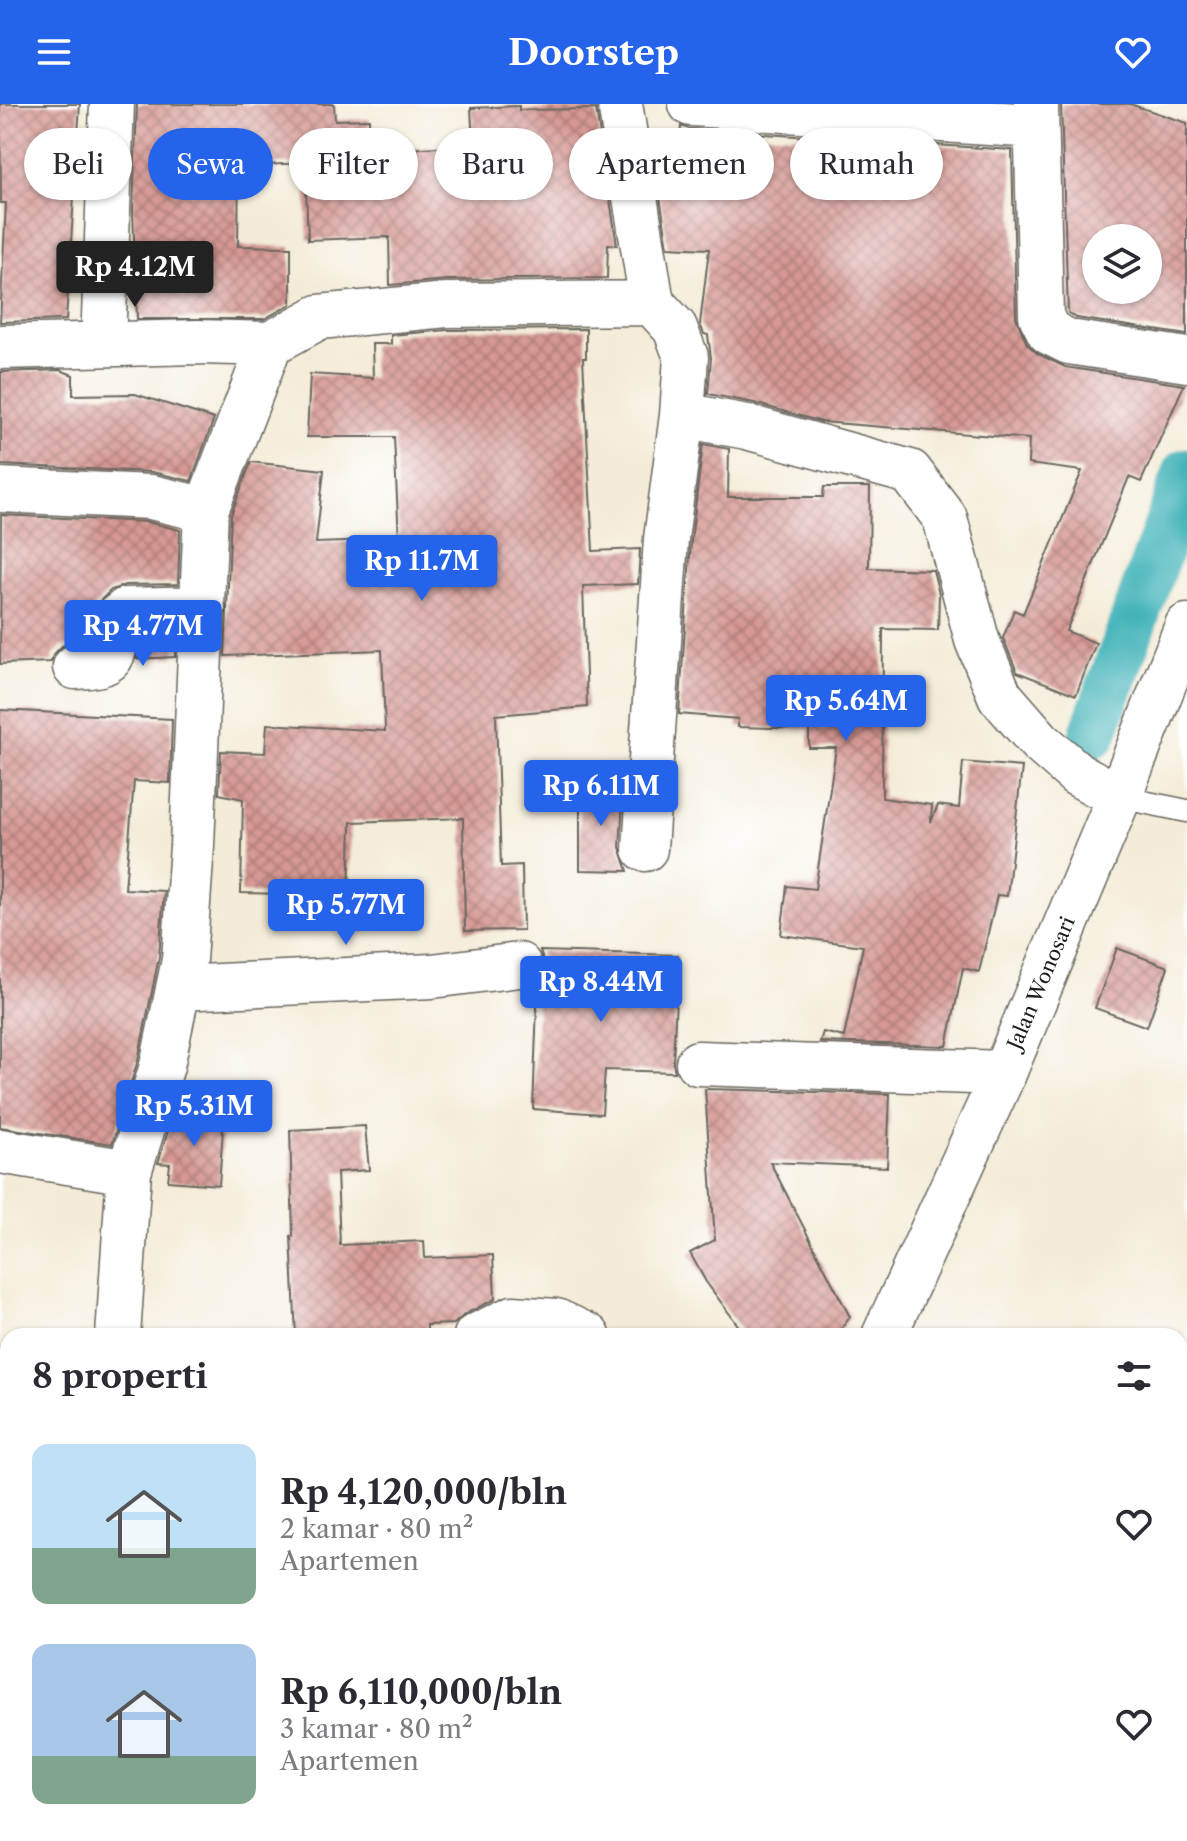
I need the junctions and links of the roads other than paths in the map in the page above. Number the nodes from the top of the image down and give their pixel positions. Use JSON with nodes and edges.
{"nodes":[{"id":1,"x":112,"y":104,"type":"edge"},
{"id":2,"x":620,"y":104,"type":"edge"},
{"id":3,"x":691,"y":104,"type":"edge"},
{"id":4,"x":1036,"y":115,"type":"edge"},
{"id":5,"x":652,"y":303,"type":"junction"},
{"id":6,"x":103,"y":344,"type":"junction"},
{"id":7,"x":270,"y":344,"type":"junction"},
{"id":8,"x":0,"y":347,"type":"edge"},
{"id":9,"x":1187,"y":360,"type":"edge"},
{"id":10,"x":682,"y":415,"type":"junction"},
{"id":11,"x":0,"y":490,"type":"edge"},
{"id":12,"x":206,"y":510,"type":"junction"},
{"id":13,"x":203,"y":608,"type":"junction"},
{"id":14,"x":1187,"y":626,"type":"edge"},
{"id":15,"x":75,"y":667,"type":"dead end"},
{"id":16,"x":1119,"y":797,"type":"junction"},
{"id":17,"x":1187,"y":811,"type":"edge"},
{"id":18,"x":645,"y":849,"type":"dead end"},
{"id":19,"x":519,"y":965,"type":"dead end"},
{"id":20,"x":178,"y":988,"type":"junction"},
{"id":21,"x":698,"y":1063,"type":"dead end"},
{"id":22,"x":1004,"y":1073,"type":"junction"},
{"id":23,"x":0,"y":1151,"type":"edge"},
{"id":24,"x":129,"y":1172,"type":"junction"},
{"id":25,"x":119,"y":1328,"type":"edge"},
{"id":26,"x":492,"y":1328,"type":"edge"},
{"id":27,"x":571,"y":1328,"type":"edge"},
{"id":28,"x":888,"y":1328,"type":"edge"}],
"edges":[{"from":1,"to":6,"type":"main road"},
{"from":2,"to":5,"type":"main road"},
{"from":3,"to":4,"type":"main road"},
{"from":4,"to":9,"type":"main road"},
{"from":5,"to":7,"type":"main road"},
{"from":5,"to":10,"type":"main road"},
{"from":6,"to":7,"type":"main road"},
{"from":6,"to":8,"type":"main road"},
{"from":7,"to":12,"type":"main road"},
{"from":10,"to":16,"type":"main road"},
{"from":10,"to":18,"type":"main road"},
{"from":11,"to":12,"type":"main road"},
{"from":12,"to":13,"type":"main road"},
{"from":13,"to":15,"type":"main road"},
{"from":13,"to":20,"type":"main road"},
{"from":14,"to":16,"type":"main road","name":"Jalan Wonosari"},
{"from":16,"to":17,"type":"lane"},
{"from":16,"to":22,"type":"main road","name":"Jalan Wonosari"},
{"from":19,"to":20,"type":"main road"},
{"from":20,"to":24,"type":"main road"},
{"from":21,"to":22,"type":"main road"},
{"from":22,"to":28,"type":"main road","name":"Jalan Wonosari"},
{"from":23,"to":24,"type":"main road"},
{"from":24,"to":25,"type":"main road"},
{"from":26,"to":27,"type":"main road"}]}
